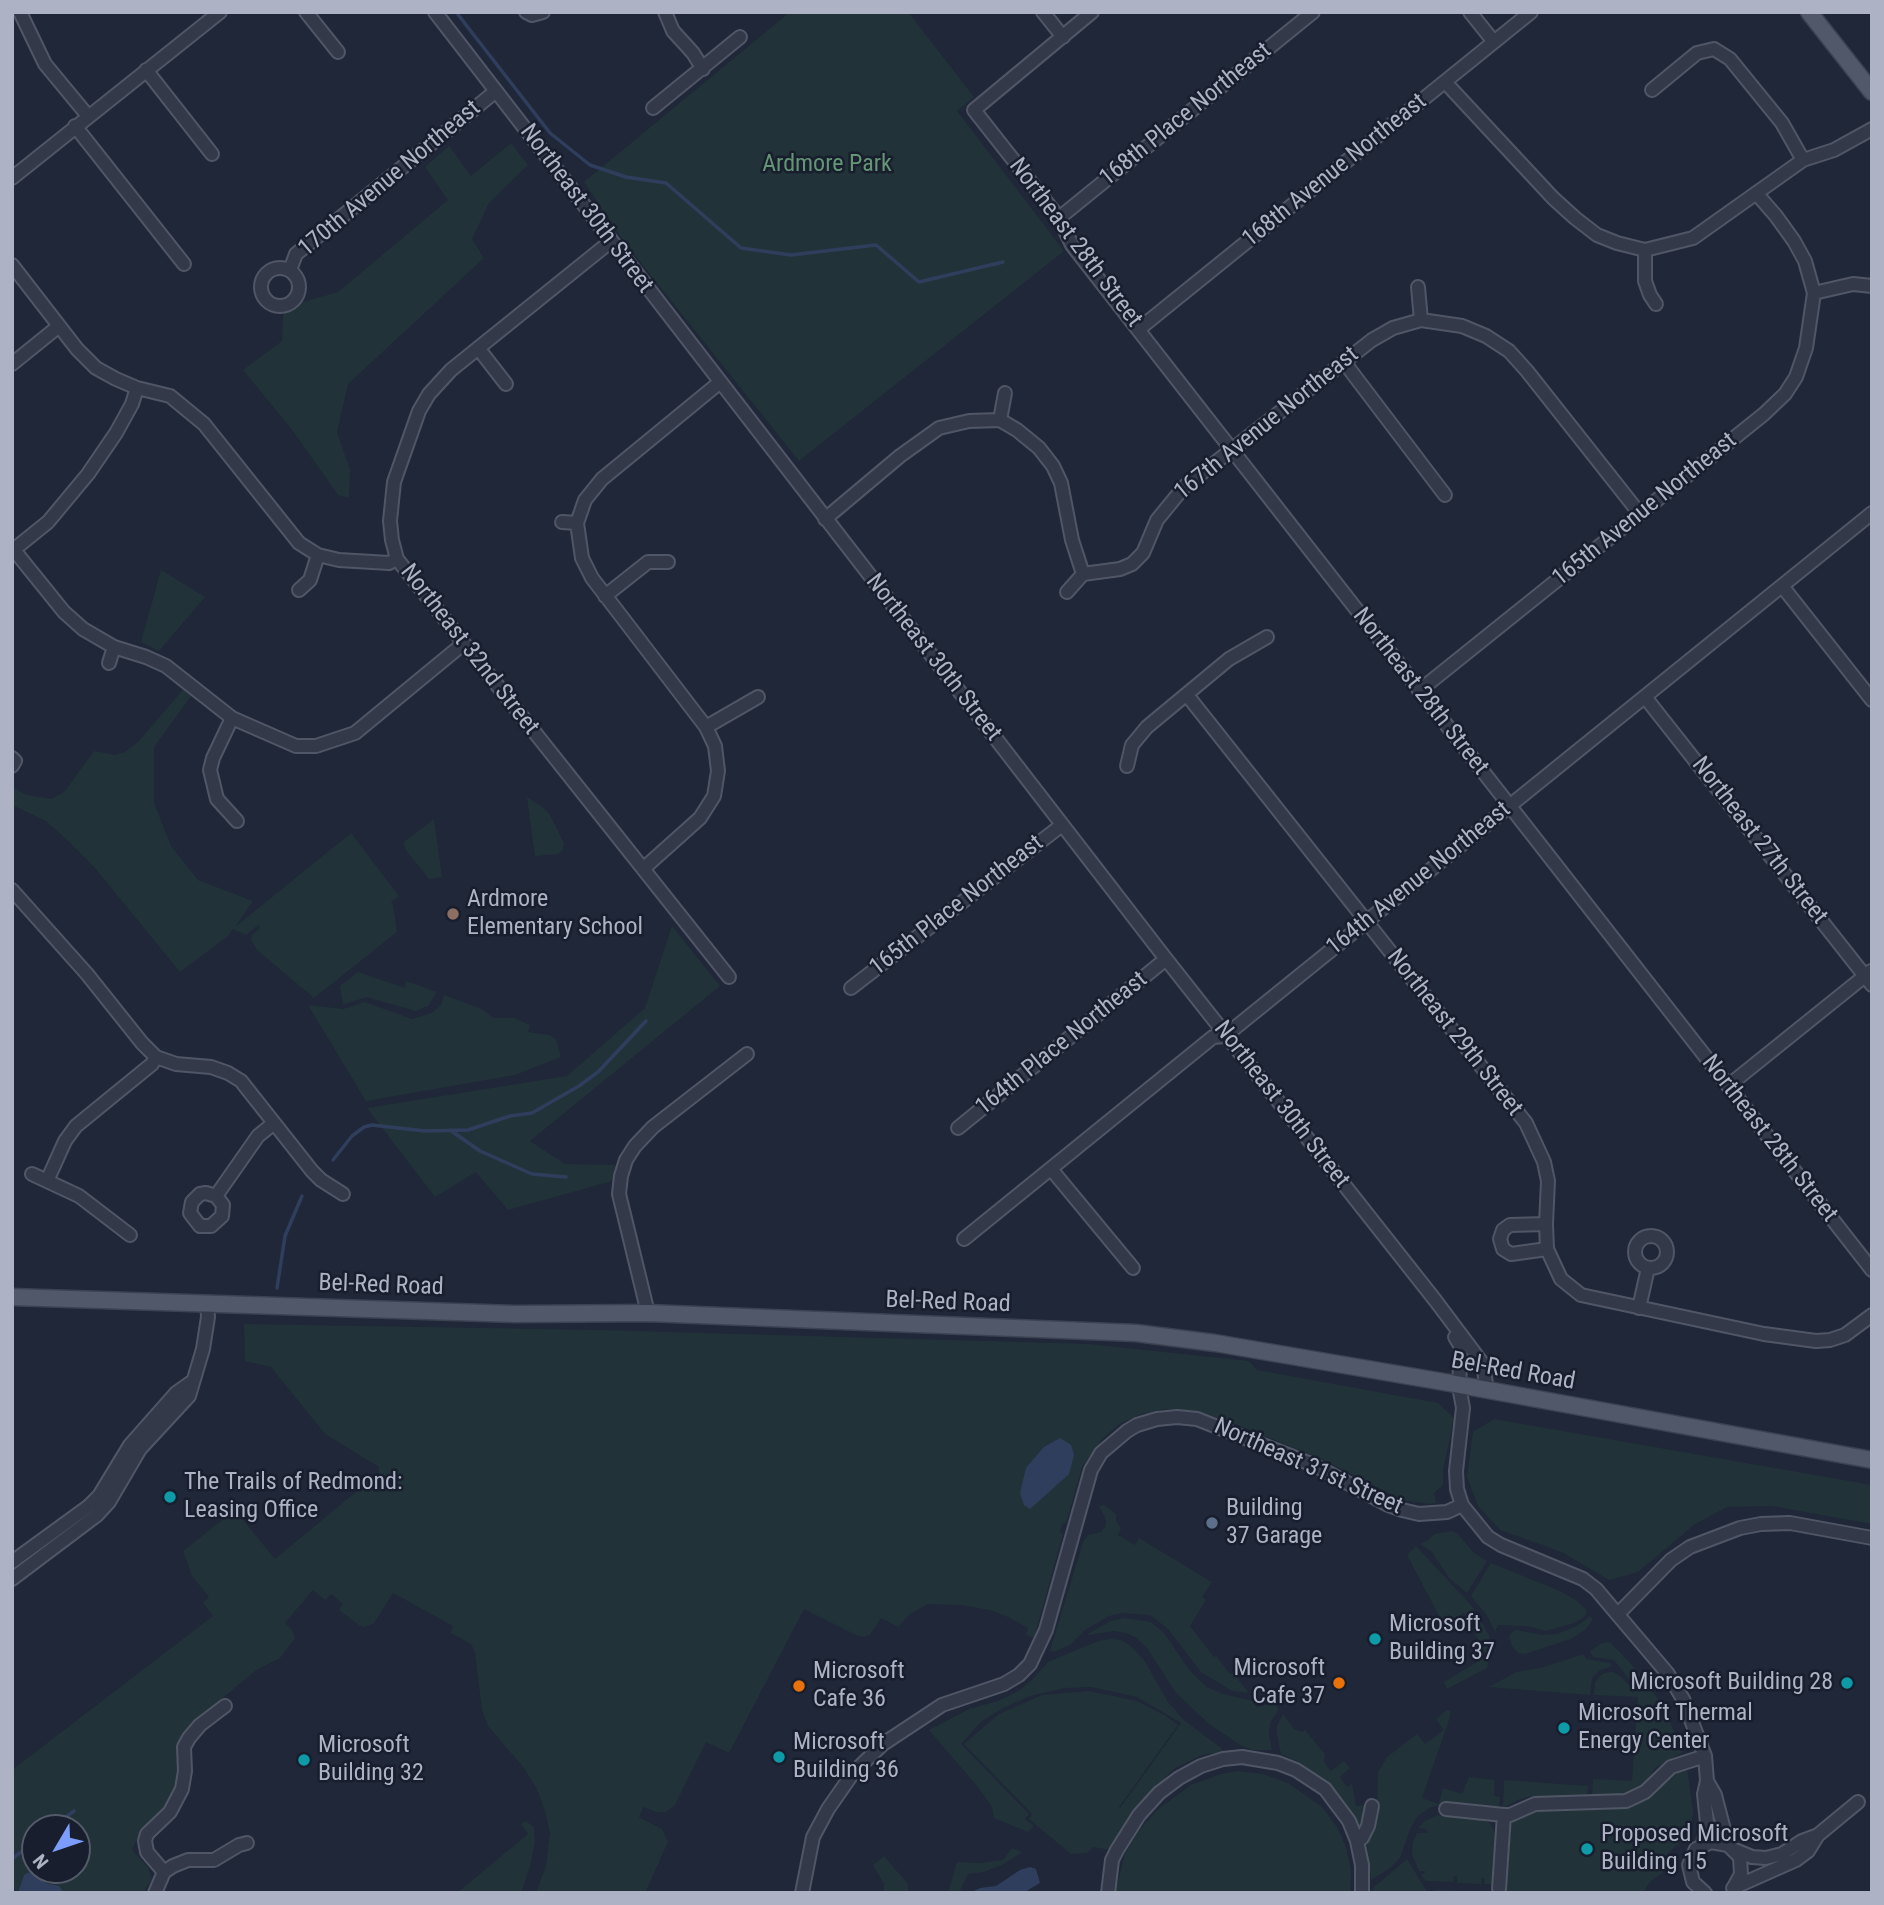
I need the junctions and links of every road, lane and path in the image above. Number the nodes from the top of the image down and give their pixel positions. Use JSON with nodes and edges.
{"nodes":[{"id":1,"x":20,"y":12,"type":"edge"},
{"id":2,"x":220,"y":12,"type":"edge"},
{"id":3,"x":306,"y":12,"type":"edge"},
{"id":4,"x":435,"y":12,"type":"edge"},
{"id":5,"x":526,"y":12,"type":"edge"},
{"id":6,"x":543,"y":12,"type":"edge"},
{"id":7,"x":665,"y":12,"type":"edge"},
{"id":8,"x":1042,"y":12,"type":"edge"},
{"id":9,"x":1092,"y":12,"type":"edge"},
{"id":10,"x":1313,"y":12,"type":"edge"},
{"id":11,"x":1470,"y":12,"type":"edge"},
{"id":12,"x":1531,"y":12,"type":"edge"},
{"id":13,"x":1810,"y":12,"type":"edge"},
{"id":14,"x":740,"y":37,"type":"dead end"},
{"id":15,"x":1063,"y":37,"type":"junction"},
{"id":16,"x":1494,"y":42,"type":"junction"},
{"id":17,"x":338,"y":52,"type":"dead end"},
{"id":18,"x":146,"y":69,"type":"junction"},
{"id":19,"x":703,"y":69,"type":"junction"},
{"id":20,"x":1445,"y":82,"type":"junction"},
{"id":21,"x":1652,"y":90,"type":"dead end"},
{"id":22,"x":496,"y":92,"type":"junction"},
{"id":23,"x":1872,"y":92,"type":"edge"},
{"id":24,"x":653,"y":108,"type":"dead end"},
{"id":25,"x":88,"y":116,"type":"junction"},
{"id":26,"x":75,"y":126,"type":"junction"},
{"id":27,"x":1872,"y":129,"type":"edge"},
{"id":28,"x":212,"y":154,"type":"dead end"},
{"id":29,"x":1803,"y":160,"type":"junction"},
{"id":30,"x":12,"y":177,"type":"edge"},
{"id":31,"x":1756,"y":193,"type":"junction"},
{"id":32,"x":1059,"y":218,"type":"junction"},
{"id":33,"x":610,"y":242,"type":"junction"},
{"id":34,"x":1645,"y":250,"type":"junction"},
{"id":35,"x":184,"y":264,"type":"dead end"},
{"id":36,"x":12,"y":265,"type":"edge"},
{"id":37,"x":290,"y":270,"type":"dead end"},
{"id":38,"x":1872,"y":286,"type":"edge"},
{"id":39,"x":1418,"y":287,"type":"dead end"},
{"id":40,"x":1814,"y":292,"type":"junction"},
{"id":41,"x":1656,"y":304,"type":"dead end"},
{"id":42,"x":1422,"y":320,"type":"junction"},
{"id":43,"x":59,"y":326,"type":"junction"},
{"id":44,"x":1139,"y":329,"type":"junction"},
{"id":45,"x":478,"y":348,"type":"junction"},
{"id":46,"x":1344,"y":362,"type":"junction"},
{"id":47,"x":12,"y":364,"type":"edge"},
{"id":48,"x":719,"y":383,"type":"junction"},
{"id":49,"x":506,"y":384,"type":"dead end"},
{"id":50,"x":137,"y":388,"type":"junction"},
{"id":51,"x":1005,"y":393,"type":"dead end"},
{"id":52,"x":1000,"y":420,"type":"junction"},
{"id":53,"x":1232,"y":447,"type":"junction"},
{"id":54,"x":1446,"y":495,"type":"dead end"},
{"id":55,"x":1872,"y":513,"type":"edge"},
{"id":56,"x":1640,"y":514,"type":"junction"},
{"id":57,"x":825,"y":519,"type":"junction"},
{"id":58,"x":562,"y":522,"type":"dead end"},
{"id":59,"x":577,"y":523,"type":"junction"},
{"id":60,"x":13,"y":550,"type":"edge"},
{"id":61,"x":318,"y":555,"type":"junction"},
{"id":62,"x":397,"y":559,"type":"junction"},
{"id":63,"x":668,"y":562,"type":"dead end"},
{"id":64,"x":1083,"y":575,"type":"junction"},
{"id":65,"x":1782,"y":586,"type":"junction"},
{"id":66,"x":299,"y":590,"type":"dead end"},
{"id":67,"x":1067,"y":592,"type":"dead end"},
{"id":68,"x":605,"y":596,"type":"junction"},
{"id":69,"x":1267,"y":637,"type":"dead end"},
{"id":70,"x":463,"y":644,"type":"junction"},
{"id":71,"x":114,"y":647,"type":"junction"},
{"id":72,"x":109,"y":663,"type":"dead end"},
{"id":73,"x":1419,"y":691,"type":"junction"},
{"id":74,"x":1187,"y":695,"type":"junction"},
{"id":75,"x":758,"y":697,"type":"dead end"},
{"id":76,"x":1645,"y":697,"type":"junction"},
{"id":77,"x":1872,"y":700,"type":"edge"},
{"id":78,"x":232,"y":718,"type":"junction"},
{"id":79,"x":706,"y":727,"type":"junction"},
{"id":80,"x":12,"y":758,"type":"edge"},
{"id":81,"x":12,"y":766,"type":"edge"},
{"id":82,"x":1127,"y":766,"type":"dead end"},
{"id":83,"x":1508,"y":806,"type":"junction"},
{"id":84,"x":237,"y":821,"type":"dead end"},
{"id":85,"x":1062,"y":825,"type":"junction"},
{"id":86,"x":643,"y":869,"type":"junction"},
{"id":87,"x":12,"y":890,"type":"edge"},
{"id":88,"x":1366,"y":922,"type":"junction"},
{"id":89,"x":1166,"y":959,"type":"junction"},
{"id":90,"x":729,"y":977,"type":"dead end"},
{"id":91,"x":1870,"y":978,"type":"edge"},
{"id":92,"x":851,"y":988,"type":"dead end"},
{"id":93,"x":1225,"y":1035,"type":"junction"},
{"id":94,"x":747,"y":1054,"type":"dead end"},
{"id":95,"x":156,"y":1057,"type":"junction"},
{"id":96,"x":1728,"y":1086,"type":"junction"},
{"id":97,"x":274,"y":1122,"type":"junction"},
{"id":98,"x":958,"y":1128,"type":"dead end"},
{"id":99,"x":1051,"y":1169,"type":"junction"},
{"id":100,"x":32,"y":1174,"type":"dead end"},
{"id":101,"x":47,"y":1181,"type":"junction"},
{"id":102,"x":343,"y":1194,"type":"dead end"},
{"id":103,"x":216,"y":1196,"type":"dead end"},
{"id":104,"x":1546,"y":1224,"type":"junction"},
{"id":105,"x":130,"y":1235,"type":"dead end"},
{"id":106,"x":964,"y":1239,"type":"dead end"},
{"id":107,"x":1548,"y":1249,"type":"junction"},
{"id":108,"x":1133,"y":1268,"type":"dead end"},
{"id":109,"x":1648,"y":1268,"type":"dead end"},
{"id":110,"x":1872,"y":1270,"type":"edge"},
{"id":111,"x":12,"y":1297,"type":"edge"},
{"id":112,"x":1435,"y":1300,"type":"junction"},
{"id":113,"x":207,"y":1303,"type":"junction"},
{"id":114,"x":1640,"y":1308,"type":"junction"},
{"id":115,"x":648,"y":1313,"type":"junction"},
{"id":116,"x":1872,"y":1315,"type":"edge"},
{"id":117,"x":1458,"y":1386,"type":"junction"},
{"id":118,"x":1487,"y":1390,"type":"junction"},
{"id":119,"x":1872,"y":1460,"type":"edge"},
{"id":120,"x":1462,"y":1505,"type":"junction"},
{"id":121,"x":1872,"y":1538,"type":"edge"},
{"id":122,"x":14,"y":1570,"type":"edge"},
{"id":123,"x":1618,"y":1614,"type":"junction"},
{"id":124,"x":225,"y":1706,"type":"dead end"},
{"id":125,"x":1704,"y":1756,"type":"junction"},
{"id":126,"x":1707,"y":1781,"type":"junction"},
{"id":127,"x":1858,"y":1802,"type":"dead end"},
{"id":128,"x":1372,"y":1806,"type":"dead end"},
{"id":129,"x":1446,"y":1809,"type":"dead end"},
{"id":130,"x":1504,"y":1815,"type":"junction"},
{"id":131,"x":1818,"y":1835,"type":"junction"},
{"id":132,"x":1357,"y":1841,"type":"junction"},
{"id":133,"x":247,"y":1843,"type":"dead end"},
{"id":134,"x":1703,"y":1844,"type":"junction"},
{"id":135,"x":1731,"y":1847,"type":"junction"},
{"id":136,"x":164,"y":1872,"type":"junction"},
{"id":137,"x":1499,"y":1889,"type":"dead end"},
{"id":138,"x":1729,"y":1891,"type":"edge"},
{"id":139,"x":1701,"y":1892,"type":"edge"},
{"id":140,"x":155,"y":1893,"type":"edge"},
{"id":141,"x":802,"y":1893,"type":"edge"},
{"id":142,"x":1108,"y":1893,"type":"edge"},
{"id":143,"x":1363,"y":1893,"type":"edge"}],
"edges":[{"from":1,"to":25,"type":"street"},
{"from":2,"to":18,"type":"street"},
{"from":3,"to":17,"type":"street"},
{"from":4,"to":22,"type":"street","name":"Northeast 30th Street"},
{"from":5,"to":6,"type":"street"},
{"from":7,"to":19,"type":"street"},
{"from":8,"to":15,"type":"street"},
{"from":9,"to":15,"type":"street"},
{"from":10,"to":32,"type":"street","name":"168th Place Northeast"},
{"from":11,"to":16,"type":"street"},
{"from":12,"to":16,"type":"street","name":"168th Avenue Northeast"},
{"from":13,"to":23,"type":"main road"},
{"from":14,"to":19,"type":"street"},
{"from":15,"to":32,"type":"street","name":"Northeast 28th Street"},
{"from":16,"to":20,"type":"street","name":"168th Avenue Northeast"},
{"from":18,"to":25,"type":"street"},
{"from":18,"to":28,"type":"street"},
{"from":19,"to":24,"type":"street"},
{"from":20,"to":34,"type":"street"},
{"from":20,"to":44,"type":"street","name":"168th Avenue Northeast"},
{"from":21,"to":29,"type":"street"},
{"from":22,"to":33,"type":"street","name":"Northeast 30th Street"},
{"from":22,"to":37,"type":"street","name":"170th Avenue Northeast"},
{"from":25,"to":26,"type":"street"},
{"from":26,"to":30,"type":"street"},
{"from":26,"to":35,"type":"street"},
{"from":27,"to":29,"type":"street"},
{"from":29,"to":31,"type":"street"},
{"from":31,"to":34,"type":"street"},
{"from":31,"to":40,"type":"street"},
{"from":32,"to":44,"type":"street","name":"Northeast 28th Street"},
{"from":33,"to":45,"type":"street"},
{"from":33,"to":48,"type":"street","name":"Northeast 30th Street"},
{"from":34,"to":41,"type":"street"},
{"from":36,"to":43,"type":"street"},
{"from":38,"to":40,"type":"street"},
{"from":39,"to":42,"type":"street"},
{"from":40,"to":56,"type":"street","name":"165th Avenue Northeast"},
{"from":42,"to":46,"type":"street","name":"167th Avenue Northeast"},
{"from":42,"to":56,"type":"street"},
{"from":43,"to":47,"type":"street"},
{"from":43,"to":50,"type":"street"},
{"from":44,"to":53,"type":"street","name":"Northeast 28th Street"},
{"from":45,"to":49,"type":"street"},
{"from":45,"to":62,"type":"street"},
{"from":46,"to":53,"type":"street","name":"167th Avenue Northeast"},
{"from":46,"to":54,"type":"street"},
{"from":48,"to":57,"type":"street","name":"Northeast 30th Street"},
{"from":48,"to":59,"type":"street"},
{"from":50,"to":60,"type":"street"},
{"from":50,"to":61,"type":"street"},
{"from":51,"to":52,"type":"street"},
{"from":52,"to":57,"type":"street"},
{"from":52,"to":64,"type":"street"},
{"from":53,"to":64,"type":"street","name":"167th Avenue Northeast"},
{"from":53,"to":73,"type":"street","name":"Northeast 28th Street"},
{"from":55,"to":65,"type":"street","name":"164th Avenue Northeast"},
{"from":56,"to":73,"type":"street","name":"165th Avenue Northeast"},
{"from":57,"to":85,"type":"street","name":"Northeast 30th Street"},
{"from":58,"to":59,"type":"street"},
{"from":59,"to":68,"type":"street"},
{"from":60,"to":71,"type":"street"},
{"from":61,"to":62,"type":"street","name":"Northeast 32nd Street"},
{"from":61,"to":66,"type":"street"},
{"from":62,"to":70,"type":"street","name":"Northeast 32nd Street"},
{"from":63,"to":68,"type":"street"},
{"from":64,"to":67,"type":"street"},
{"from":65,"to":76,"type":"street","name":"164th Avenue Northeast"},
{"from":65,"to":77,"type":"street"},
{"from":68,"to":79,"type":"street"},
{"from":69,"to":74,"type":"street"},
{"from":70,"to":78,"type":"street"},
{"from":70,"to":86,"type":"street","name":"Northeast 32nd Street"},
{"from":71,"to":72,"type":"street"},
{"from":71,"to":78,"type":"street"},
{"from":73,"to":83,"type":"street","name":"Northeast 28th Street"},
{"from":74,"to":82,"type":"street"},
{"from":74,"to":88,"type":"street","name":"Northeast 29th Street"},
{"from":75,"to":79,"type":"street"},
{"from":76,"to":83,"type":"street","name":"164th Avenue Northeast"},
{"from":76,"to":91,"type":"street","name":"Northeast 27th Street"},
{"from":78,"to":84,"type":"street"},
{"from":79,"to":86,"type":"street"},
{"from":80,"to":81,"type":"street"},
{"from":83,"to":88,"type":"street","name":"164th Avenue Northeast"},
{"from":83,"to":96,"type":"street","name":"Northeast 28th Street"},
{"from":85,"to":89,"type":"street","name":"Northeast 30th Street"},
{"from":85,"to":92,"type":"street","name":"165th Place Northeast"},
{"from":86,"to":90,"type":"street","name":"Northeast 32nd Street"},
{"from":87,"to":95,"type":"street"},
{"from":88,"to":93,"type":"street","name":"164th Avenue Northeast"},
{"from":88,"to":104,"type":"street","name":"Northeast 29th Street"},
{"from":89,"to":93,"type":"street","name":"Northeast 30th Street"},
{"from":89,"to":98,"type":"street","name":"164th Place Northeast"},
{"from":91,"to":96,"type":"street"},
{"from":93,"to":99,"type":"street","name":"164th Avenue Northeast"},
{"from":93,"to":112,"type":"street","name":"Northeast 30th Street"},
{"from":94,"to":115,"type":"street"},
{"from":95,"to":97,"type":"street"},
{"from":95,"to":101,"type":"street"},
{"from":96,"to":110,"type":"street","name":"Northeast 28th Street"},
{"from":97,"to":102,"type":"street"},
{"from":97,"to":103,"type":"street"},
{"from":99,"to":106,"type":"street","name":"164th Avenue Northeast"},
{"from":99,"to":108,"type":"street"},
{"from":100,"to":101,"type":"street"},
{"from":101,"to":105,"type":"street"},
{"from":104,"to":107,"type":"street","name":"Northeast 29th Street"},
{"from":104,"to":107,"type":"street"},
{"from":107,"to":114,"type":"street","name":"Northeast 29th Street"},
{"from":109,"to":114,"type":"street"},
{"from":111,"to":113,"type":"main road","name":"Bel-Red Road"},
{"from":112,"to":117,"type":"street","name":"Northeast 30th Street"},
{"from":112,"to":118,"type":"street","name":"Northeast 30th Street"},
{"from":113,"to":115,"type":"main road","name":"Bel-Red Road"},
{"from":113,"to":122,"type":"street"},
{"from":114,"to":116,"type":"street"},
{"from":115,"to":117,"type":"main road","name":"Bel-Red Road"},
{"from":117,"to":118,"type":"main road","name":"Bel-Red Road"},
{"from":117,"to":120,"type":"street","name":"Northeast 30th Street"},
{"from":118,"to":119,"type":"main road","name":"Bel-Red Road"},
{"from":120,"to":123,"type":"street"},
{"from":120,"to":141,"type":"street","name":"Northeast 31st Street"},
{"from":121,"to":123,"type":"street"},
{"from":123,"to":125,"type":"street"},
{"from":124,"to":136,"type":"street"},
{"from":125,"to":126,"type":"street"},
{"from":125,"to":130,"type":"street"},
{"from":126,"to":134,"type":"street"},
{"from":126,"to":135,"type":"street"},
{"from":127,"to":131,"type":"street"},
{"from":128,"to":132,"type":"street"},
{"from":129,"to":130,"type":"street"},
{"from":130,"to":137,"type":"street"},
{"from":131,"to":135,"type":"street"},
{"from":131,"to":138,"type":"street"},
{"from":132,"to":142,"type":"street"},
{"from":132,"to":143,"type":"street"},
{"from":133,"to":136,"type":"street"},
{"from":134,"to":135,"type":"street"},
{"from":134,"to":139,"type":"street"},
{"from":135,"to":138,"type":"street"},
{"from":136,"to":140,"type":"street"}]}
